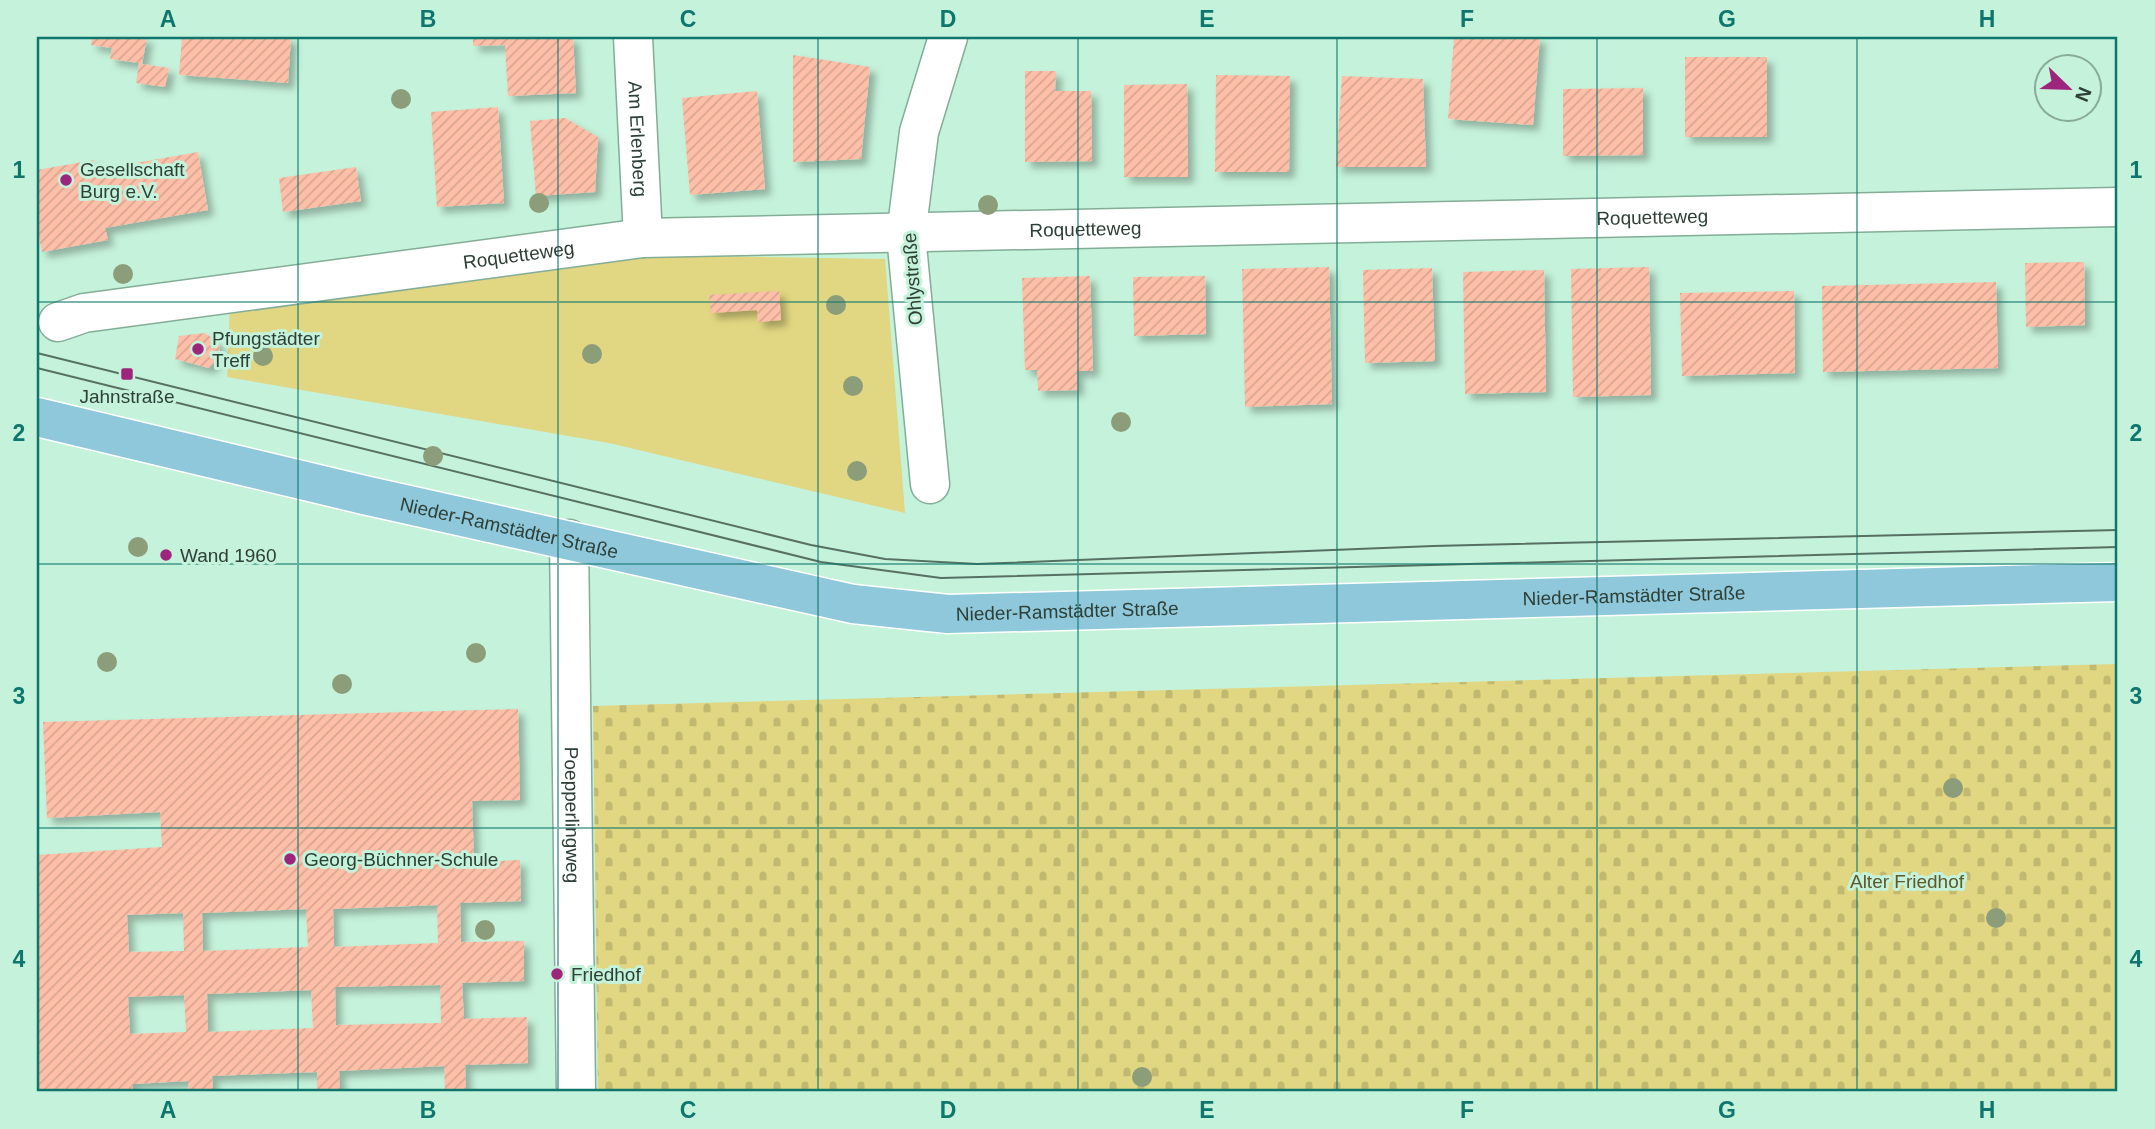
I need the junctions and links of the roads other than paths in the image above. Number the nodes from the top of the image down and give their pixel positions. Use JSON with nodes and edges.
{"nodes":[{"id":1,"x":633,"y":37,"type":"edge"},
{"id":2,"x":948,"y":37,"type":"edge"},
{"id":3,"x":2118,"y":208,"type":"edge"},
{"id":4,"x":906,"y":235,"type":"junction"},
{"id":5,"x":643,"y":238,"type":"junction"},
{"id":6,"x":58,"y":322,"type":"dead end"},
{"id":7,"x":37,"y":417,"type":"edge"},
{"id":8,"x":930,"y":484,"type":"dead end"},
{"id":9,"x":569,"y":539,"type":"junction"},
{"id":10,"x":2118,"y":582,"type":"edge"},
{"id":11,"x":576,"y":1092,"type":"edge"}],
"edges":[{"from":1,"to":5,"type":"street","name":"Am Erlenberg"},
{"from":2,"to":4,"type":"street","name":"Ohlystraße"},
{"from":3,"to":4,"type":"street","name":"Roquetteweg"},
{"from":4,"to":5,"type":"street","name":"Roquetteweg"},
{"from":4,"to":8,"type":"street","name":"Ohlystraße"},
{"from":5,"to":6,"type":"street","name":"Roquetteweg"},
{"from":7,"to":9,"type":"main road","name":"Nieder-Ramstädter Straße"},
{"from":9,"to":10,"type":"main road","name":"Nieder-Ramstädter Straße"},
{"from":9,"to":11,"type":"street","name":"Poepperlingweg"}]}
